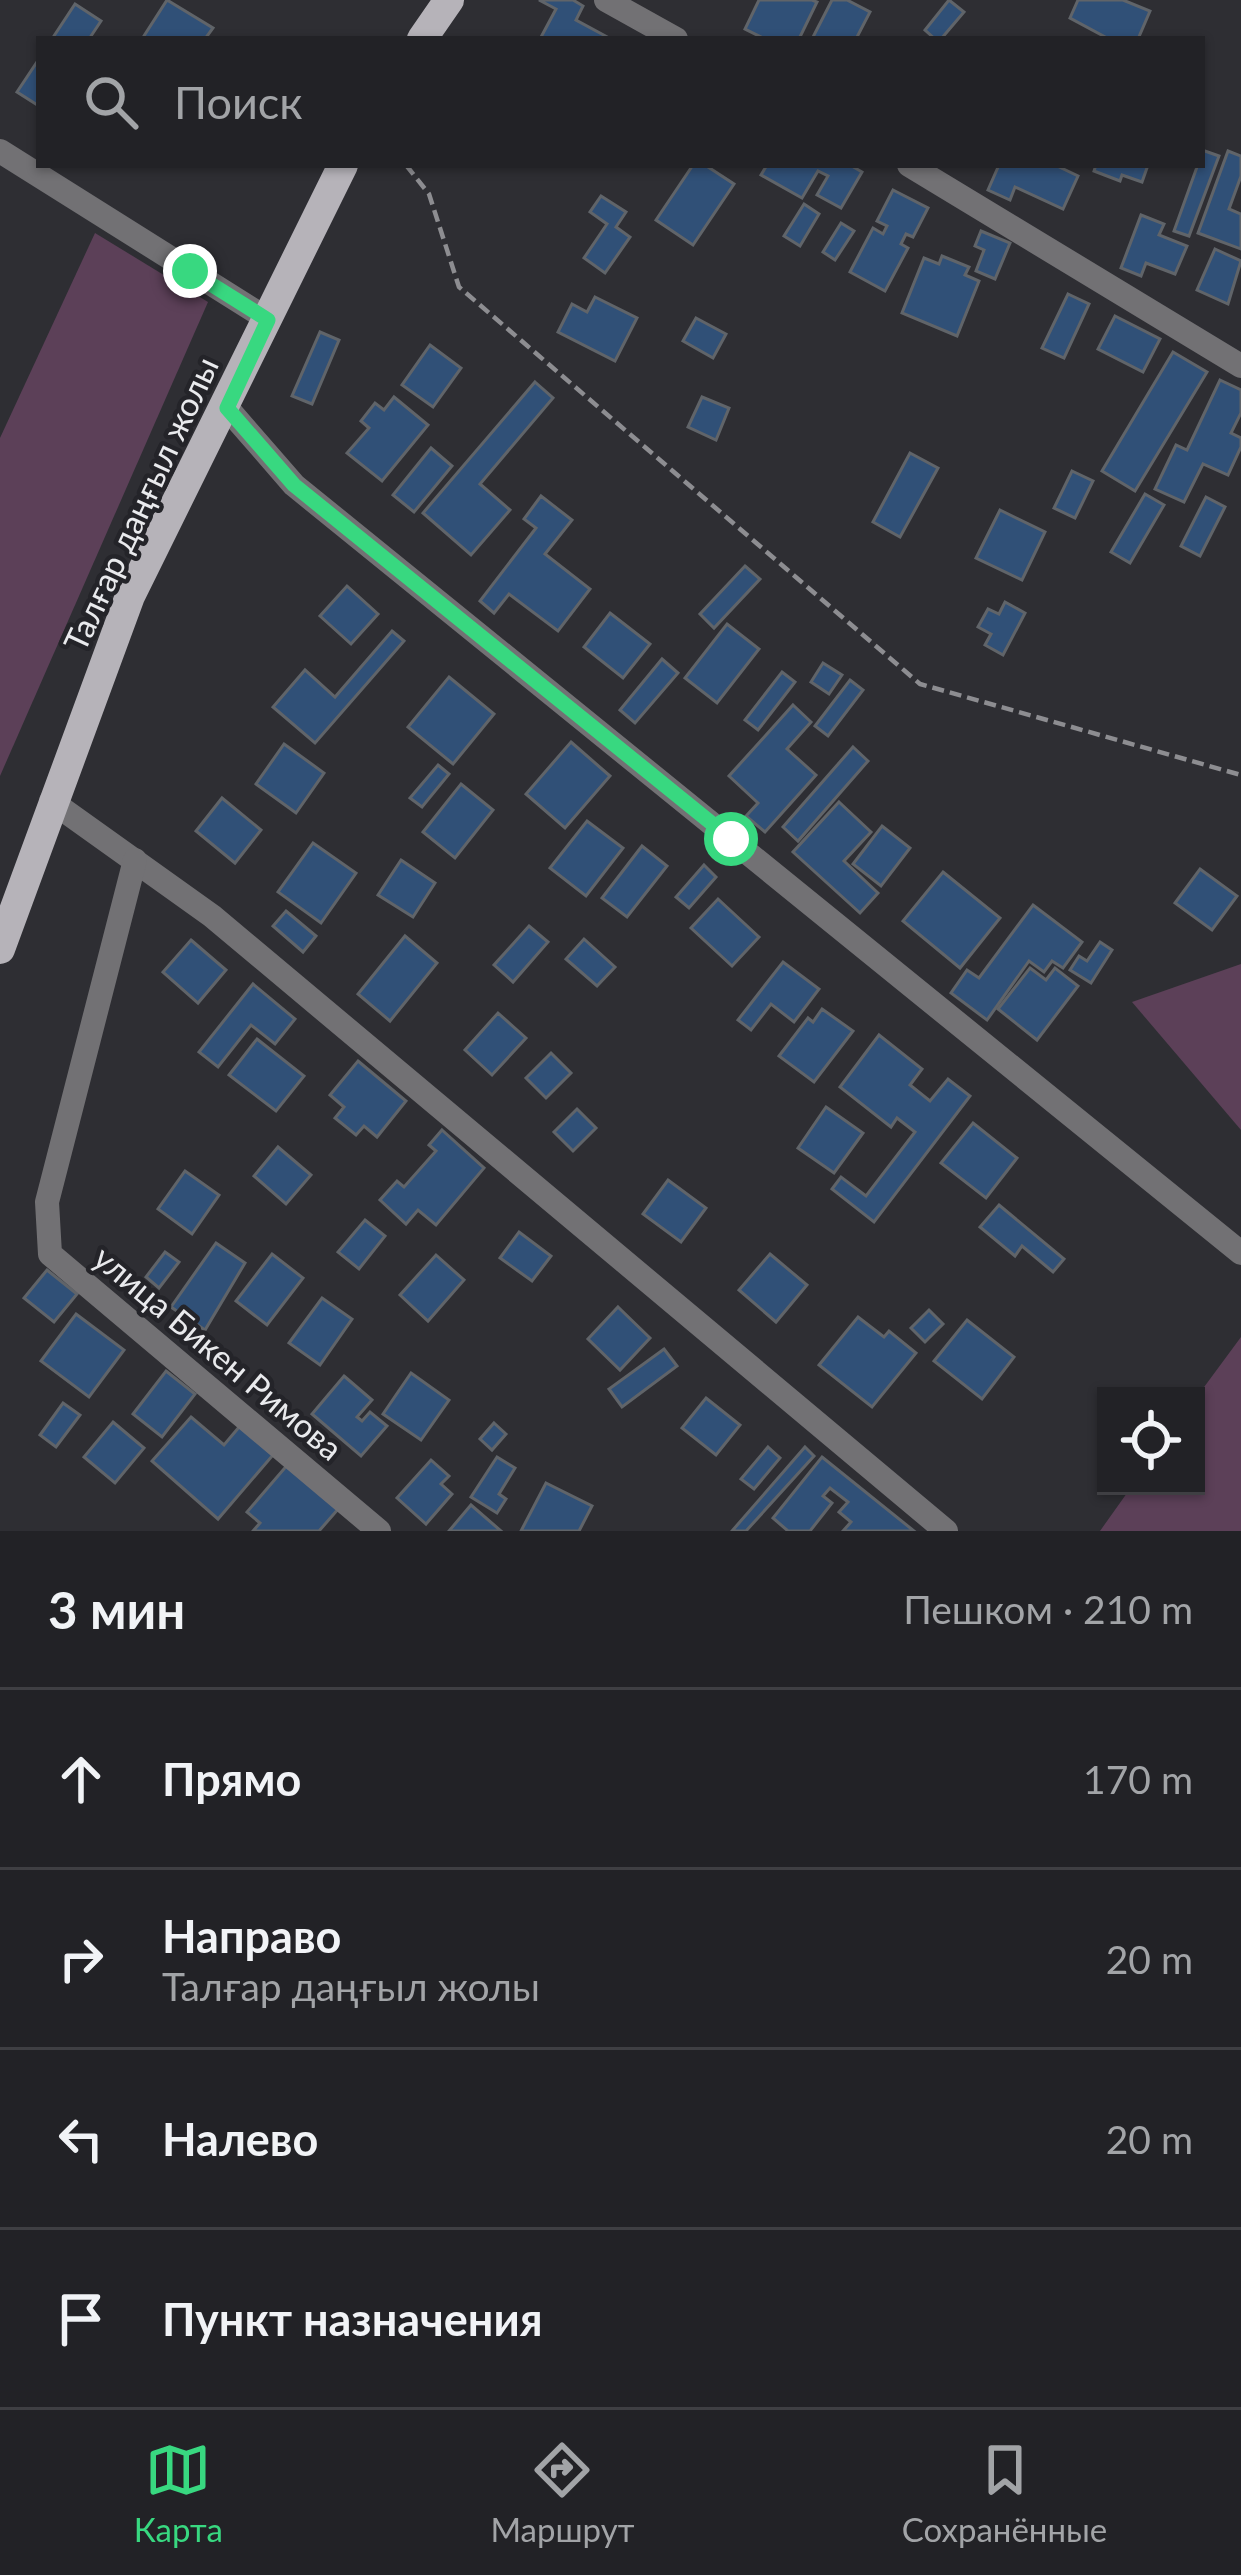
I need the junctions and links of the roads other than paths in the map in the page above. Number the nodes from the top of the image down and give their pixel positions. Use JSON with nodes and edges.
{"nodes":[{"id":1,"x":449,"y":0,"type":"edge"},
{"id":2,"x":606,"y":0,"type":"edge"},
{"id":3,"x":424,"y":36,"type":"edge"},
{"id":4,"x":671,"y":36,"type":"edge"},
{"id":5,"x":0,"y":151,"type":"edge"},
{"id":6,"x":342,"y":168,"type":"edge"},
{"id":7,"x":914,"y":168,"type":"edge"},
{"id":8,"x":268,"y":320,"type":"junction"},
{"id":9,"x":1241,"y":365,"type":"edge"},
{"id":10,"x":227,"y":408,"type":"junction"},
{"id":11,"x":51,"y":801,"type":"junction"},
{"id":12,"x":135,"y":860,"type":"junction"},
{"id":13,"x":0,"y":949,"type":"edge"},
{"id":14,"x":1241,"y":1253,"type":"edge"},
{"id":15,"x":379,"y":1531,"type":"edge"},
{"id":16,"x":946,"y":1531,"type":"edge"}],
"edges":[{"from":1,"to":3,"type":"main road"},
{"from":2,"to":4,"type":"street"},
{"from":5,"to":8,"type":"street"},
{"from":6,"to":8,"type":"main road","name":"Талғар даңғыл жолы"},
{"from":7,"to":9,"type":"street"},
{"from":8,"to":10,"type":"main road","name":"Талғар даңғыл жолы"},
{"from":10,"to":11,"type":"main road","name":"Талғар даңғыл жолы"},
{"from":10,"to":14,"type":"street"},
{"from":11,"to":12,"type":"street"},
{"from":11,"to":13,"type":"main road","name":"Талғар даңғыл жолы"},
{"from":12,"to":15,"type":"street","name":"улица Бикен Римова"},
{"from":12,"to":16,"type":"street"}]}
